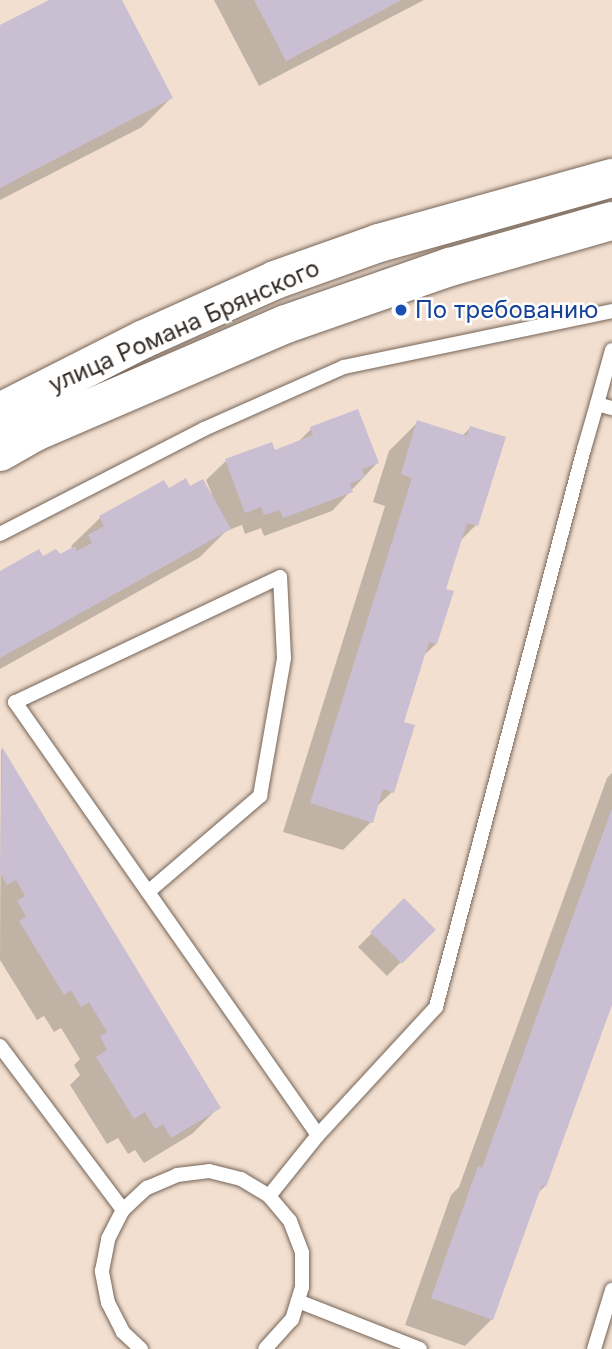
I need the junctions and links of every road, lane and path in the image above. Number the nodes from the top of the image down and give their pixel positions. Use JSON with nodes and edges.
{"nodes":[{"id":1,"x":612,"y":178,"type":"edge"},
{"id":2,"x":612,"y":221,"type":"edge"},
{"id":3,"x":612,"y":311,"type":"edge"},
{"id":4,"x":612,"y":350,"type":"edge"},
{"id":5,"x":597,"y":404,"type":"junction"},
{"id":6,"x":612,"y":408,"type":"edge"},
{"id":7,"x":0,"y":412,"type":"edge"},
{"id":8,"x":0,"y":452,"type":"edge"},
{"id":9,"x":0,"y":534,"type":"edge"},
{"id":10,"x":148,"y":892,"type":"junction"},
{"id":11,"x":0,"y":1046,"type":"edge"},
{"id":12,"x":318,"y":1135,"type":"junction"},
{"id":13,"x":269,"y":1196,"type":"junction"},
{"id":14,"x":123,"y":1210,"type":"junction"},
{"id":15,"x":612,"y":1290,"type":"edge"},
{"id":16,"x":298,"y":1301,"type":"junction"},
{"id":17,"x":141,"y":1349,"type":"edge"},
{"id":18,"x":265,"y":1349,"type":"edge"},
{"id":19,"x":420,"y":1349,"type":"edge"},
{"id":20,"x":594,"y":1349,"type":"edge"}],
"edges":[{"from":1,"to":7,"type":"main road","name":"улица Романа Брянского"},
{"from":2,"to":8,"type":"main road","name":"улица Романа Брянского"},
{"from":3,"to":9,"type":"lane"},
{"from":4,"to":5,"type":"lane"},
{"from":5,"to":6,"type":"lane"},
{"from":5,"to":12,"type":"lane"},
{"from":10,"to":10,"type":"lane"},
{"from":10,"to":12,"type":"lane"},
{"from":11,"to":14,"type":"lane"},
{"from":12,"to":13,"type":"lane"},
{"from":13,"to":14,"type":"lane"},
{"from":13,"to":16,"type":"lane"},
{"from":14,"to":17,"type":"lane"},
{"from":15,"to":20,"type":"lane"},
{"from":16,"to":18,"type":"lane"},
{"from":16,"to":19,"type":"lane"}]}
